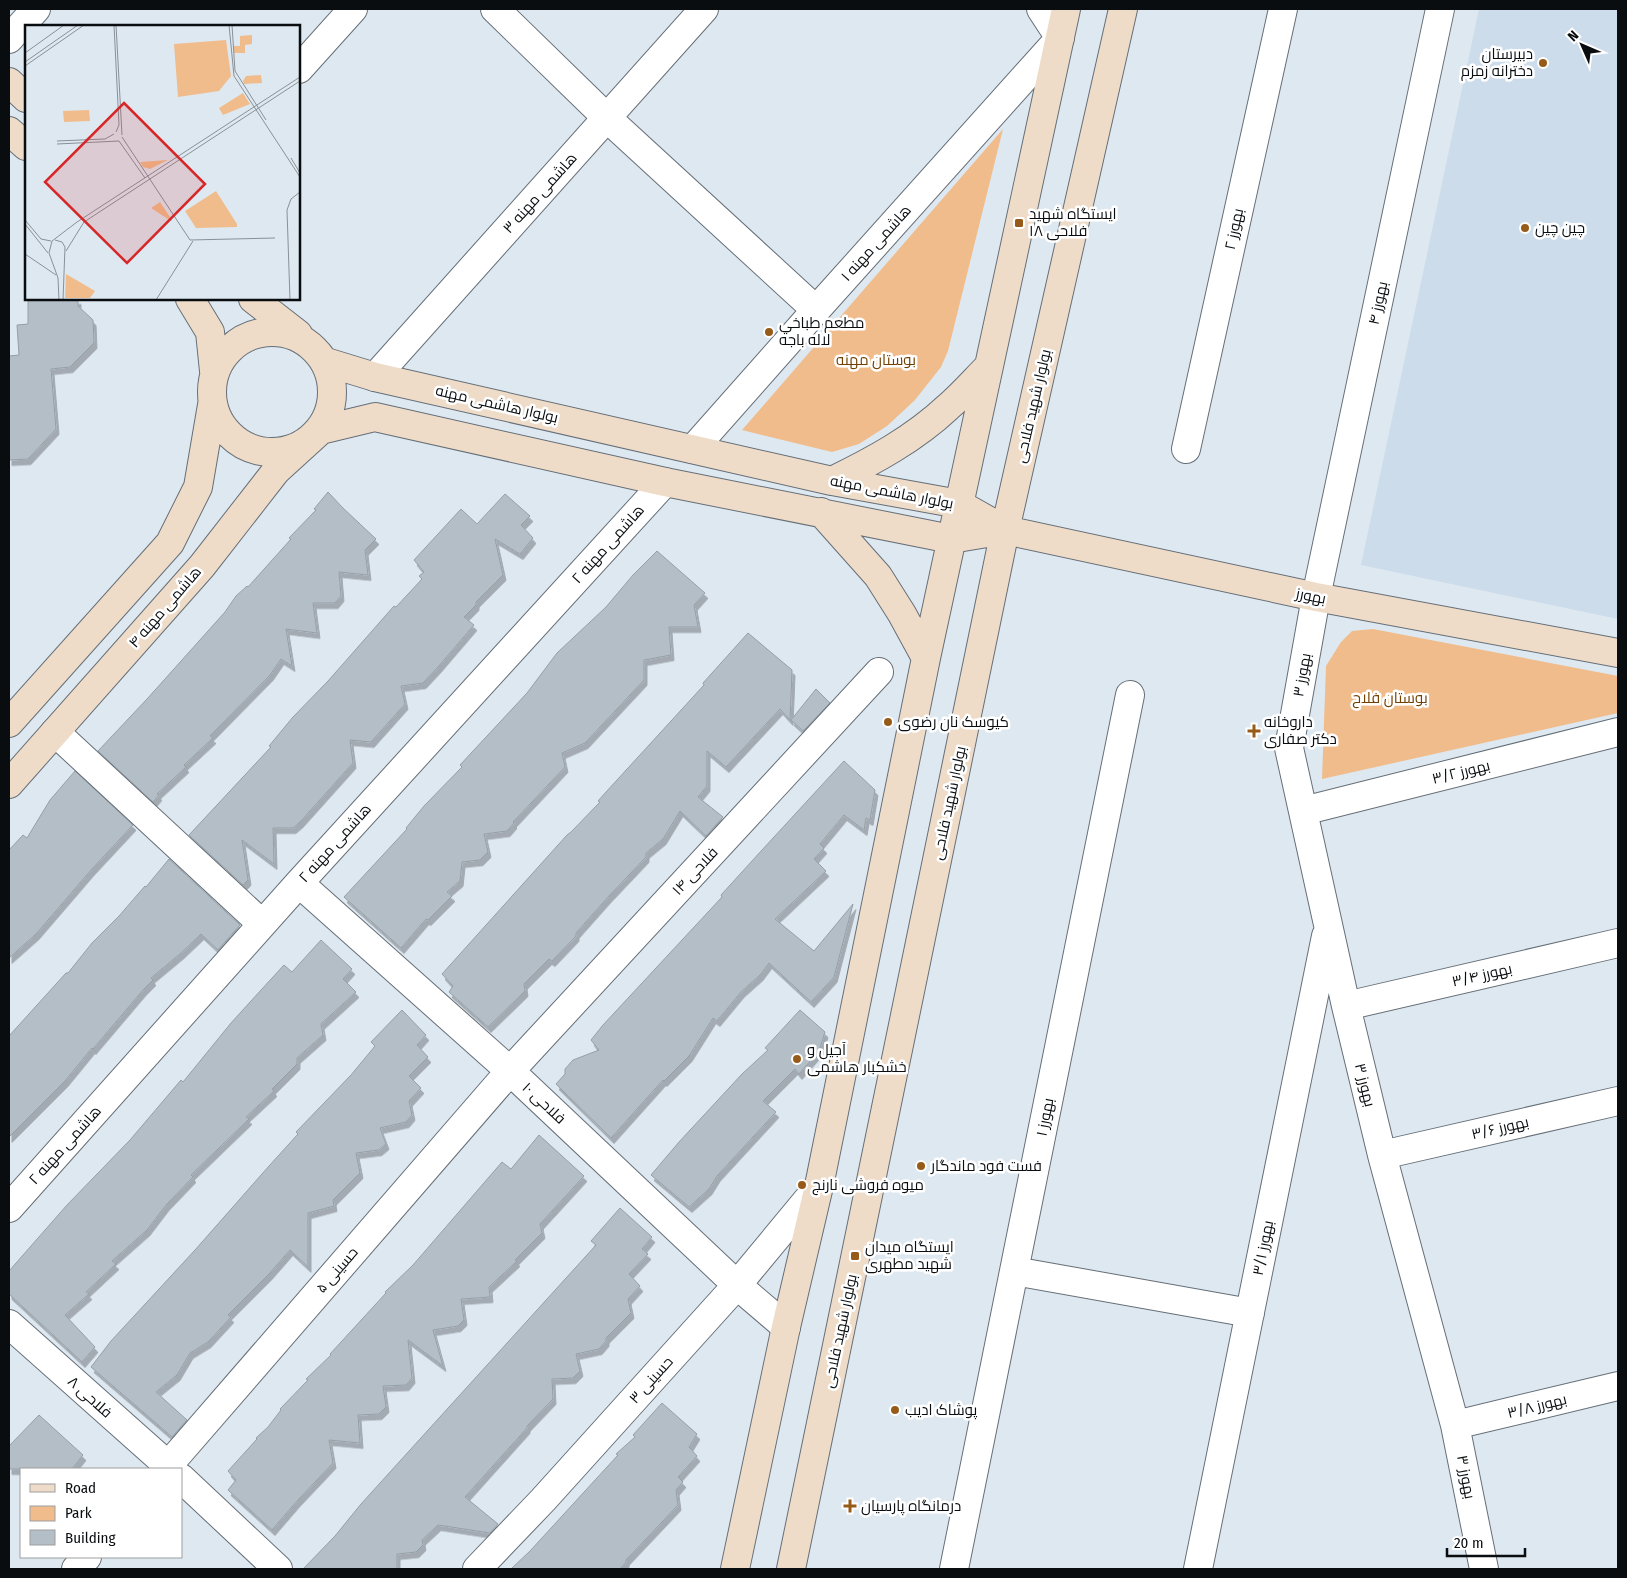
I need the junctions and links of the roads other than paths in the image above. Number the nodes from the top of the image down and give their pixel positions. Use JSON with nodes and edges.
{"nodes":[{"id":1,"x":36,"y":9,"type":"edge"},
{"id":2,"x":353,"y":9,"type":"edge"},
{"id":3,"x":495,"y":9,"type":"edge"},
{"id":4,"x":704,"y":9,"type":"edge"},
{"id":5,"x":1041,"y":9,"type":"edge"},
{"id":6,"x":1066,"y":9,"type":"edge"},
{"id":7,"x":1124,"y":9,"type":"edge"},
{"id":8,"x":1283,"y":9,"type":"edge"},
{"id":9,"x":1440,"y":9,"type":"edge"},
{"id":10,"x":1060,"y":38,"type":"junction"},
{"id":11,"x":9,"y":39,"type":"edge"},
{"id":12,"x":300,"y":67,"type":"edge"},
{"id":13,"x":9,"y":82,"type":"edge"},
{"id":14,"x":25,"y":97,"type":"edge"},
{"id":15,"x":607,"y":118,"type":"junction"},
{"id":16,"x":9,"y":131,"type":"edge"},
{"id":17,"x":25,"y":145,"type":"edge"},
{"id":18,"x":191,"y":300,"type":"edge"},
{"id":19,"x":254,"y":300,"type":"edge"},
{"id":20,"x":816,"y":310,"type":"junction"},
{"id":21,"x":303,"y":338,"type":"junction"},
{"id":22,"x":326,"y":362,"type":"junction"},
{"id":23,"x":989,"y":366,"type":"junction"},
{"id":24,"x":214,"y":371,"type":"junction"},
{"id":25,"x":375,"y":377,"type":"junction"},
{"id":26,"x":212,"y":405,"type":"junction"},
{"id":27,"x":321,"y":430,"type":"junction"},
{"id":28,"x":693,"y":449,"type":"junction"},
{"id":29,"x":1186,"y":449,"type":"dead end"},
{"id":30,"x":832,"y":481,"type":"junction"},
{"id":31,"x":666,"y":482,"type":"junction"},
{"id":32,"x":959,"y":504,"type":"junction"},
{"id":33,"x":821,"y":512,"type":"junction"},
{"id":34,"x":1005,"y":530,"type":"junction"},
{"id":35,"x":951,"y":539,"type":"junction"},
{"id":36,"x":1316,"y":597,"type":"junction"},
{"id":37,"x":1618,"y":653,"type":"edge"},
{"id":38,"x":926,"y":658,"type":"junction"},
{"id":39,"x":879,"y":672,"type":"dead end"},
{"id":40,"x":1130,"y":695,"type":"dead end"},
{"id":41,"x":9,"y":723,"type":"edge"},
{"id":42,"x":55,"y":732,"type":"junction"},
{"id":43,"x":1618,"y":732,"type":"edge"},
{"id":44,"x":9,"y":784,"type":"edge"},
{"id":45,"x":1303,"y":811,"type":"junction"},
{"id":46,"x":299,"y":883,"type":"junction"},
{"id":47,"x":262,"y":924,"type":"junction"},
{"id":48,"x":1328,"y":926,"type":"junction"},
{"id":49,"x":1618,"y":943,"type":"edge"},
{"id":50,"x":1346,"y":1006,"type":"junction"},
{"id":51,"x":510,"y":1071,"type":"junction"},
{"id":52,"x":1618,"y":1101,"type":"edge"},
{"id":53,"x":1382,"y":1155,"type":"junction"},
{"id":54,"x":819,"y":1186,"type":"junction"},
{"id":55,"x":9,"y":1208,"type":"edge"},
{"id":56,"x":1014,"y":1271,"type":"junction"},
{"id":57,"x":737,"y":1285,"type":"junction"},
{"id":58,"x":1250,"y":1313,"type":"junction"},
{"id":59,"x":9,"y":1324,"type":"edge"},
{"id":60,"x":786,"y":1327,"type":"junction"},
{"id":61,"x":1618,"y":1386,"type":"edge"},
{"id":62,"x":1456,"y":1425,"type":"junction"},
{"id":63,"x":170,"y":1468,"type":"edge"},
{"id":64,"x":174,"y":1468,"type":"edge"},
{"id":65,"x":182,"y":1479,"type":"edge"},
{"id":66,"x":86,"y":1558,"type":"edge"},
{"id":67,"x":76,"y":1569,"type":"edge"},
{"id":68,"x":278,"y":1569,"type":"edge"},
{"id":69,"x":477,"y":1569,"type":"edge"},
{"id":70,"x":734,"y":1569,"type":"edge"},
{"id":71,"x":791,"y":1569,"type":"edge"},
{"id":72,"x":954,"y":1569,"type":"edge"},
{"id":73,"x":1198,"y":1569,"type":"edge"},
{"id":74,"x":1484,"y":1569,"type":"edge"}],
"edges":[{"from":1,"to":11,"type":"street"},
{"from":2,"to":12,"type":"street"},
{"from":3,"to":15,"type":"street"},
{"from":4,"to":15,"type":"street","name":"هاشمی مهنه ۳"},
{"from":5,"to":10,"type":"street"},
{"from":6,"to":10,"type":"main road"},
{"from":7,"to":34,"type":"main road","name":"بولوار شهید فلاحی"},
{"from":8,"to":29,"type":"street","name":"بهورز ۲"},
{"from":9,"to":36,"type":"street","name":"بهورز ۴"},
{"from":10,"to":20,"type":"street","name":"هاشمی مهنه ۱"},
{"from":10,"to":23,"type":"main road"},
{"from":13,"to":14,"type":"main road"},
{"from":15,"to":20,"type":"street"},
{"from":15,"to":25,"type":"street","name":"هاشمی مهنه ۳"},
{"from":16,"to":17,"type":"main road"},
{"from":18,"to":24,"type":"main road"},
{"from":19,"to":21,"type":"main road"},
{"from":20,"to":28,"type":"street","name":"هاشمی مهنه ۱"},
{"from":21,"to":22,"type":"main road"},
{"from":21,"to":24,"type":"main road"},
{"from":22,"to":25,"type":"main road","name":"بولوار هاشمی مهنه"},
{"from":22,"to":27,"type":"main road"},
{"from":23,"to":30,"type":"main road"},
{"from":23,"to":32,"type":"main road"},
{"from":24,"to":26,"type":"main road"},
{"from":25,"to":28,"type":"main road","name":"بولوار هاشمی مهنه"},
{"from":26,"to":27,"type":"main road"},
{"from":26,"to":41,"type":"main road"},
{"from":27,"to":31,"type":"main road"},
{"from":27,"to":42,"type":"main road","name":"هاشمی مهنه ۴"},
{"from":28,"to":30,"type":"main road","name":"بولوار هاشمی مهنه"},
{"from":30,"to":32,"type":"main road","name":"بولوار هاشمی مهنه"},
{"from":31,"to":33,"type":"main road"},
{"from":31,"to":46,"type":"street","name":"هاشمی مهنه ۲"},
{"from":32,"to":34,"type":"main road","name":"بولوار هاشمی مهنه"},
{"from":32,"to":35,"type":"main road"},
{"from":33,"to":35,"type":"main road"},
{"from":33,"to":38,"type":"main road"},
{"from":34,"to":35,"type":"main road"},
{"from":34,"to":36,"type":"main road","name":"بهورز"},
{"from":34,"to":71,"type":"main road","name":"بولوار شهید فلاحی"},
{"from":35,"to":38,"type":"main road"},
{"from":36,"to":37,"type":"main road","name":"بهورز"},
{"from":36,"to":45,"type":"street","name":"بهورز ۳"},
{"from":38,"to":54,"type":"main road"},
{"from":39,"to":51,"type":"street","name":"فلاحی ۱۴"},
{"from":40,"to":56,"type":"street","name":"بهورز ۱"},
{"from":42,"to":44,"type":"main road","name":"هاشمی مهنه ۴"},
{"from":42,"to":47,"type":"street"},
{"from":43,"to":45,"type":"street","name":"بهورز ۳/۲"},
{"from":45,"to":48,"type":"street","name":"بهورز ۳"},
{"from":46,"to":47,"type":"street","name":"هاشمی مهنه ۲"},
{"from":46,"to":51,"type":"street","name":"فلاحی ۱۰"},
{"from":47,"to":55,"type":"street","name":"هاشمی مهنه ۲"},
{"from":48,"to":50,"type":"street","name":"بهورز ۳"},
{"from":48,"to":58,"type":"street","name":"بهورز ۳/۱"},
{"from":49,"to":50,"type":"street","name":"بهورز ۳/۴"},
{"from":50,"to":53,"type":"street","name":"بهورز ۳"},
{"from":51,"to":57,"type":"street","name":"فلاحی ۱۰"},
{"from":51,"to":64,"type":"street","name":"حسینی ۵"},
{"from":52,"to":53,"type":"street","name":"بهورز ۳/۶"},
{"from":53,"to":62,"type":"street","name":"بهورز ۳"},
{"from":54,"to":57,"type":"street","name":"حسینی ۳"},
{"from":54,"to":60,"type":"main road"},
{"from":56,"to":58,"type":"street"},
{"from":56,"to":72,"type":"street","name":"بهورز ۱"},
{"from":57,"to":60,"type":"street","name":"فلاحی ۱۰"},
{"from":57,"to":69,"type":"street","name":"حسینی ۳"},
{"from":58,"to":73,"type":"street","name":"بهورز ۳/۱"},
{"from":59,"to":63,"type":"street","name":"فلاحی ۸"},
{"from":60,"to":70,"type":"main road"},
{"from":61,"to":62,"type":"street","name":"بهورز ۳/۸"},
{"from":62,"to":74,"type":"street","name":"بهورز ۳"},
{"from":65,"to":68,"type":"street","name":"فلاحی ۸"},
{"from":66,"to":67,"type":"street"}]}
